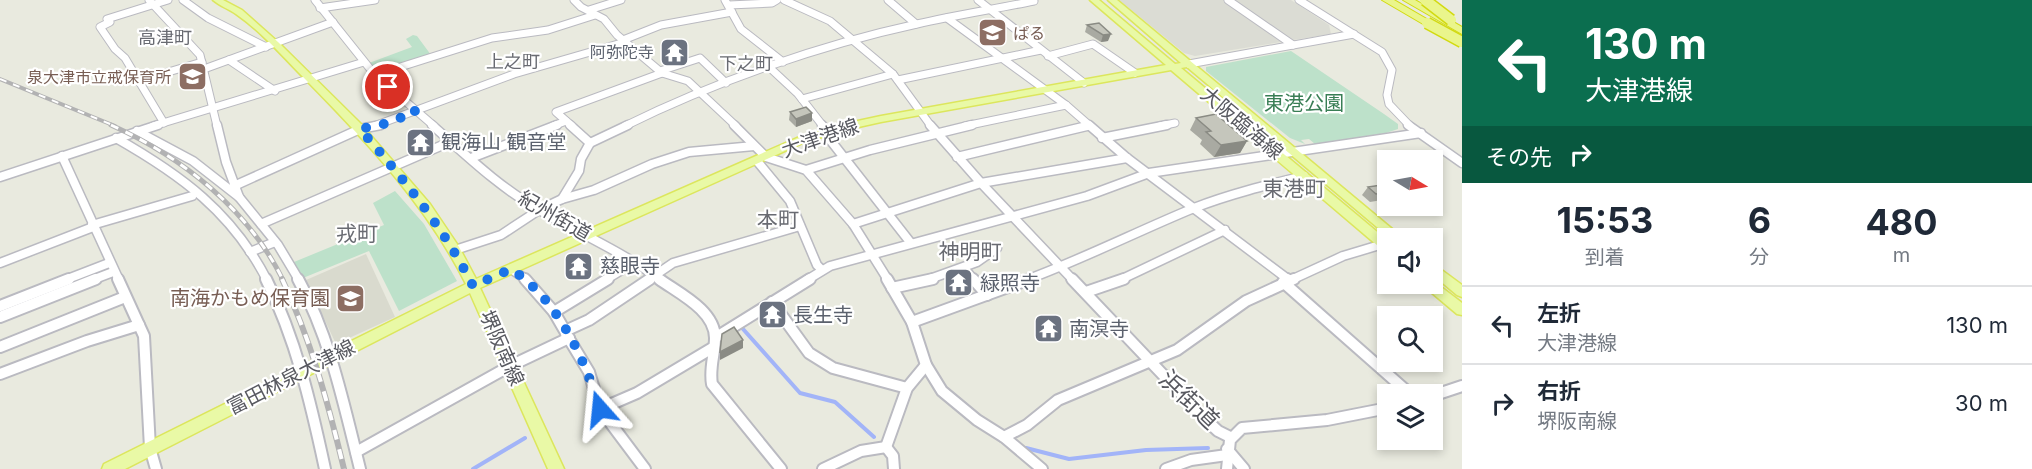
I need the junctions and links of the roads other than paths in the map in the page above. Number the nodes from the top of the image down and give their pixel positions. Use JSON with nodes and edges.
{"nodes":[{"id":1,"x":168,"y":0,"type":"edge"},
{"id":2,"x":183,"y":0,"type":"edge"},
{"id":3,"x":217,"y":0,"type":"edge"},
{"id":4,"x":315,"y":0,"type":"edge"},
{"id":5,"x":375,"y":0,"type":"edge"},
{"id":6,"x":574,"y":0,"type":"edge"},
{"id":7,"x":621,"y":0,"type":"edge"},
{"id":8,"x":777,"y":0,"type":"edge"},
{"id":9,"x":784,"y":0,"type":"edge"},
{"id":10,"x":888,"y":0,"type":"edge"},
{"id":11,"x":978,"y":0,"type":"edge"},
{"id":12,"x":1094,"y":0,"type":"edge"},
{"id":13,"x":1112,"y":0,"type":"edge"},
{"id":14,"x":1228,"y":0,"type":"edge"},
{"id":15,"x":1299,"y":0,"type":"edge"},
{"id":16,"x":1378,"y":0,"type":"edge"},
{"id":17,"x":1389,"y":0,"type":"edge"},
{"id":18,"x":1396,"y":0,"type":"edge"},
{"id":19,"x":1408,"y":0,"type":"edge"},
{"id":20,"x":1414,"y":0,"type":"edge"},
{"id":21,"x":1419,"y":0,"type":"edge"},
{"id":22,"x":1425,"y":0,"type":"edge"},
{"id":23,"x":1034,"y":1,"type":"edge"},
{"id":24,"x":152,"y":2,"type":"edge"},
{"id":25,"x":728,"y":6,"type":"edge"},
{"id":26,"x":321,"y":8,"type":"junction"},
{"id":27,"x":990,"y":9,"type":"junction"},
{"id":28,"x":592,"y":13,"type":"junction"},
{"id":29,"x":948,"y":18,"type":"junction"},
{"id":30,"x":333,"y":22,"type":"junction"},
{"id":31,"x":916,"y":24,"type":"junction"},
{"id":32,"x":1462,"y":27,"type":"edge"},
{"id":33,"x":1354,"y":34,"type":"junction"},
{"id":34,"x":1462,"y":40,"type":"edge"},
{"id":35,"x":624,"y":41,"type":"junction"},
{"id":36,"x":854,"y":41,"type":"junction"},
{"id":37,"x":271,"y":45,"type":"junction"},
{"id":38,"x":1293,"y":45,"type":"junction"},
{"id":39,"x":1045,"y":53,"type":"junction"},
{"id":40,"x":229,"y":60,"type":"junction"},
{"id":41,"x":1003,"y":60,"type":"junction"},
{"id":42,"x":364,"y":62,"type":"junction"},
{"id":43,"x":783,"y":62,"type":"junction"},
{"id":44,"x":1189,"y":64,"type":"junction"},
{"id":45,"x":203,"y":65,"type":"junction"},
{"id":46,"x":1175,"y":66,"type":"junction"},
{"id":47,"x":769,"y":67,"type":"junction"},
{"id":48,"x":661,"y":72,"type":"junction"},
{"id":49,"x":1135,"y":73,"type":"junction"},
{"id":50,"x":375,"y":75,"type":"junction"},
{"id":51,"x":896,"y":77,"type":"junction"},
{"id":52,"x":310,"y":78,"type":"junction"},
{"id":53,"x":138,"y":81,"type":"junction"},
{"id":54,"x":726,"y":83,"type":"junction"},
{"id":55,"x":1084,"y":83,"type":"junction"},
{"id":56,"x":275,"y":90,"type":"junction"},
{"id":57,"x":1046,"y":91,"type":"junction"},
{"id":58,"x":702,"y":92,"type":"junction"},
{"id":59,"x":802,"y":99,"type":"junction"},
{"id":60,"x":1066,"y":105,"type":"junction"},
{"id":61,"x":212,"y":109,"type":"junction"},
{"id":62,"x":416,"y":112,"type":"junction"},
{"id":63,"x":920,"y":112,"type":"junction"},
{"id":64,"x":566,"y":122,"type":"junction"},
{"id":65,"x":164,"y":123,"type":"junction"},
{"id":66,"x":1174,"y":123,"type":"dead end"},
{"id":67,"x":1087,"y":126,"type":"junction"},
{"id":68,"x":360,"y":129,"type":"junction"},
{"id":69,"x":137,"y":131,"type":"junction"},
{"id":70,"x":825,"y":131,"type":"junction"},
{"id":71,"x":935,"y":132,"type":"junction"},
{"id":72,"x":1421,"y":134,"type":"junction"},
{"id":73,"x":1102,"y":138,"type":"junction"},
{"id":74,"x":112,"y":140,"type":"junction"},
{"id":75,"x":452,"y":141,"type":"junction"},
{"id":76,"x":590,"y":143,"type":"junction"},
{"id":77,"x":754,"y":146,"type":"junction"},
{"id":78,"x":1296,"y":152,"type":"junction"},
{"id":79,"x":1280,"y":154,"type":"junction"},
{"id":80,"x":62,"y":156,"type":"junction"},
{"id":81,"x":845,"y":156,"type":"junction"},
{"id":82,"x":957,"y":157,"type":"junction"},
{"id":83,"x":471,"y":158,"type":"junction"},
{"id":84,"x":1127,"y":158,"type":"junction"},
{"id":85,"x":761,"y":159,"type":"junction"},
{"id":86,"x":1462,"y":163,"type":"edge"},
{"id":87,"x":393,"y":167,"type":"junction"},
{"id":88,"x":806,"y":170,"type":"junction"},
{"id":89,"x":1149,"y":173,"type":"junction"},
{"id":90,"x":1304,"y":176,"type":"junction"},
{"id":91,"x":0,"y":177,"type":"edge"},
{"id":92,"x":981,"y":183,"type":"junction"},
{"id":93,"x":234,"y":186,"type":"junction"},
{"id":94,"x":192,"y":196,"type":"dead end"},
{"id":95,"x":239,"y":197,"type":"junction"},
{"id":96,"x":562,"y":199,"type":"junction"},
{"id":97,"x":1195,"y":208,"type":"junction"},
{"id":98,"x":539,"y":210,"type":"junction"},
{"id":99,"x":887,"y":212,"type":"junction"},
{"id":100,"x":1012,"y":216,"type":"junction"},
{"id":101,"x":261,"y":224,"type":"junction"},
{"id":102,"x":853,"y":224,"type":"junction"},
{"id":103,"x":93,"y":226,"type":"junction"},
{"id":104,"x":800,"y":226,"type":"junction"},
{"id":105,"x":1385,"y":228,"type":"edge"},
{"id":106,"x":1225,"y":230,"type":"junction"},
{"id":107,"x":587,"y":235,"type":"junction"},
{"id":108,"x":1377,"y":239,"type":"edge"},
{"id":109,"x":275,"y":242,"type":"junction"},
{"id":110,"x":910,"y":242,"type":"junction"},
{"id":111,"x":997,"y":248,"type":"dead end"},
{"id":112,"x":1377,"y":248,"type":"edge"},
{"id":113,"x":455,"y":250,"type":"junction"},
{"id":114,"x":250,"y":252,"type":"junction"},
{"id":115,"x":872,"y":253,"type":"junction"},
{"id":116,"x":0,"y":263,"type":"edge"},
{"id":117,"x":633,"y":263,"type":"junction"},
{"id":118,"x":111,"y":267,"type":"junction"},
{"id":119,"x":1062,"y":267,"type":"junction"},
{"id":120,"x":964,"y":268,"type":"junction"},
{"id":121,"x":511,"y":269,"type":"junction"},
{"id":122,"x":822,"y":270,"type":"junction"},
{"id":123,"x":655,"y":276,"type":"junction"},
{"id":124,"x":1443,"y":276,"type":"edge"},
{"id":125,"x":1286,"y":282,"type":"junction"},
{"id":126,"x":473,"y":286,"type":"junction"},
{"id":127,"x":892,"y":288,"type":"junction"},
{"id":128,"x":1086,"y":292,"type":"junction"},
{"id":129,"x":1462,"y":292,"type":"edge"},
{"id":130,"x":1442,"y":294,"type":"edge"},
{"id":131,"x":987,"y":295,"type":"junction"},
{"id":132,"x":125,"y":297,"type":"junction"},
{"id":133,"x":772,"y":302,"type":"junction"},
{"id":134,"x":0,"y":306,"type":"edge"},
{"id":135,"x":1462,"y":310,"type":"edge"},
{"id":136,"x":554,"y":312,"type":"junction"},
{"id":137,"x":0,"y":317,"type":"edge"},
{"id":138,"x":912,"y":322,"type":"junction"},
{"id":139,"x":139,"y":325,"type":"junction"},
{"id":140,"x":567,"y":335,"type":"junction"},
{"id":141,"x":714,"y":342,"type":"junction"},
{"id":142,"x":0,"y":347,"type":"edge"},
{"id":143,"x":332,"y":356,"type":"junction"},
{"id":144,"x":1150,"y":362,"type":"junction"},
{"id":145,"x":926,"y":365,"type":"junction"},
{"id":146,"x":510,"y":366,"type":"junction"},
{"id":147,"x":303,"y":370,"type":"junction"},
{"id":148,"x":0,"y":374,"type":"edge"},
{"id":149,"x":1399,"y":384,"type":"edge"},
{"id":150,"x":1462,"y":386,"type":"edge"},
{"id":151,"x":907,"y":388,"type":"junction"},
{"id":152,"x":1443,"y":392,"type":"edge"},
{"id":153,"x":600,"y":409,"type":"junction"},
{"id":154,"x":1377,"y":410,"type":"edge"},
{"id":155,"x":1004,"y":437,"type":"junction"},
{"id":156,"x":1230,"y":437,"type":"junction"},
{"id":157,"x":886,"y":447,"type":"junction"},
{"id":158,"x":150,"y":448,"type":"junction"},
{"id":159,"x":356,"y":452,"type":"junction"},
{"id":160,"x":1227,"y":452,"type":"junction"},
{"id":161,"x":110,"y":469,"type":"edge"},
{"id":162,"x":156,"y":469,"type":"edge"},
{"id":163,"x":325,"y":469,"type":"edge"},
{"id":164,"x":360,"y":469,"type":"edge"},
{"id":165,"x":556,"y":469,"type":"edge"},
{"id":166,"x":645,"y":469,"type":"edge"},
{"id":167,"x":781,"y":469,"type":"edge"},
{"id":168,"x":823,"y":469,"type":"edge"},
{"id":169,"x":894,"y":469,"type":"edge"},
{"id":170,"x":1042,"y":469,"type":"edge"},
{"id":171,"x":1166,"y":469,"type":"edge"},
{"id":172,"x":1227,"y":469,"type":"edge"},
{"id":173,"x":1244,"y":469,"type":"edge"}],
"edges":[{"from":1,"to":24,"type":"street"},
{"from":2,"to":37,"type":"street"},
{"from":3,"to":37,"type":"main road","name":"堺阪南線"},
{"from":4,"to":26,"type":"street","name":"紀州街道"},
{"from":5,"to":26,"type":"street"},
{"from":6,"to":28,"type":"street"},
{"from":7,"to":28,"type":"street"},
{"from":8,"to":25,"type":"street"},
{"from":9,"to":36,"type":"street","name":"浜街道"},
{"from":10,"to":31,"type":"street"},
{"from":11,"to":27,"type":"street"},
{"from":12,"to":46,"type":"main road","name":"大阪臨海線"},
{"from":13,"to":44,"type":"main road","name":"大阪臨海線"},
{"from":14,"to":38,"type":"street"},
{"from":15,"to":33,"type":"street"},
{"from":16,"to":34,"type":"highway","bridge":true},
{"from":17,"to":34,"type":"highway"},
{"from":18,"to":34,"type":"highway","bridge":true},
{"from":19,"to":32,"type":"highway"},
{"from":20,"to":32,"type":"street"},
{"from":21,"to":32,"type":"highway"},
{"from":22,"to":32,"type":"highway","bridge":true},
{"from":23,"to":27,"type":"street"},
{"from":24,"to":45,"type":"street"},
{"from":24,"to":53,"type":"street"},
{"from":25,"to":35,"type":"street"},
{"from":25,"to":43,"type":"street"},
{"from":26,"to":30,"type":"street","name":"紀州街道"},
{"from":27,"to":29,"type":"street"},
{"from":27,"to":39,"type":"street"},
{"from":28,"to":35,"type":"street"},
{"from":28,"to":50,"type":"street"},
{"from":29,"to":31,"type":"street"},
{"from":29,"to":41,"type":"street"},
{"from":30,"to":37,"type":"street"},
{"from":30,"to":42,"type":"street","name":"紀州街道"},
{"from":31,"to":36,"type":"street"},
{"from":33,"to":38,"type":"street"},
{"from":33,"to":72,"type":"street"},
{"from":35,"to":48,"type":"street"},
{"from":35,"to":62,"type":"street"},
{"from":36,"to":43,"type":"street"},
{"from":36,"to":51,"type":"street","name":"浜街道"},
{"from":37,"to":40,"type":"street"},
{"from":37,"to":52,"type":"main road","name":"堺阪南線"},
{"from":38,"to":44,"type":"street"},
{"from":39,"to":41,"type":"street"},
{"from":39,"to":49,"type":"street"},
{"from":39,"to":55,"type":"street"},
{"from":40,"to":45,"type":"street"},
{"from":40,"to":56,"type":"street"},
{"from":41,"to":51,"type":"street"},
{"from":41,"to":57,"type":"street"},
{"from":42,"to":50,"type":"street","name":"紀州街道"},
{"from":42,"to":52,"type":"street"},
{"from":43,"to":47,"type":"street"},
{"from":44,"to":46,"type":"main road","name":"大津港線"},
{"from":44,"to":78,"type":"main road","name":"大阪臨海線"},
{"from":45,"to":53,"type":"street"},
{"from":45,"to":61,"type":"street"},
{"from":46,"to":49,"type":"main road","name":"大津港線"},
{"from":46,"to":79,"type":"main road","name":"大阪臨海線"},
{"from":47,"to":54,"type":"street"},
{"from":47,"to":59,"type":"street"},
{"from":48,"to":54,"type":"street"},
{"from":48,"to":58,"type":"street"},
{"from":48,"to":64,"type":"street"},
{"from":49,"to":55,"type":"main road","name":"大津港線"},
{"from":50,"to":62,"type":"street","name":"紀州街道"},
{"from":51,"to":59,"type":"street"},
{"from":51,"to":63,"type":"street","name":"浜街道"},
{"from":52,"to":56,"type":"street"},
{"from":52,"to":68,"type":"main road","name":"堺阪南線"},
{"from":53,"to":65,"type":"street"},
{"from":54,"to":58,"type":"street"},
{"from":55,"to":57,"type":"main road","name":"大津港線"},
{"from":56,"to":61,"type":"street"},
{"from":57,"to":60,"type":"street"},
{"from":57,"to":63,"type":"main road","name":"大津港線"},
{"from":58,"to":76,"type":"street"},
{"from":58,"to":77,"type":"street"},
{"from":59,"to":70,"type":"street"},
{"from":60,"to":67,"type":"street"},
{"from":60,"to":71,"type":"street"},
{"from":61,"to":65,"type":"street"},
{"from":61,"to":93,"type":"street"},
{"from":62,"to":68,"type":"street"},
{"from":62,"to":75,"type":"street","name":"紀州街道"},
{"from":63,"to":70,"type":"main road","name":"大津港線"},
{"from":63,"to":71,"type":"street","name":"浜街道"},
{"from":64,"to":76,"type":"street"},
{"from":64,"to":83,"type":"street"},
{"from":65,"to":69,"type":"street"},
{"from":66,"to":73,"type":"street"},
{"from":67,"to":73,"type":"street"},
{"from":67,"to":82,"type":"street"},
{"from":68,"to":87,"type":"main road","name":"堺阪南線"},
{"from":68,"to":93,"type":"street"},
{"from":69,"to":74,"type":"street"},
{"from":69,"to":95,"type":"street"},
{"from":70,"to":81,"type":"street"},
{"from":70,"to":85,"type":"main road","name":"大津港線"},
{"from":71,"to":81,"type":"street"},
{"from":71,"to":82,"type":"street","name":"浜街道"},
{"from":72,"to":78,"type":"street"},
{"from":72,"to":86,"type":"street"},
{"from":73,"to":84,"type":"street"},
{"from":74,"to":80,"type":"street"},
{"from":74,"to":114,"type":"street"},
{"from":75,"to":83,"type":"street","name":"紀州街道"},
{"from":75,"to":87,"type":"street"},
{"from":76,"to":96,"type":"street"},
{"from":77,"to":85,"type":"street"},
{"from":77,"to":96,"type":"street"},
{"from":78,"to":79,"type":"street"},
{"from":78,"to":105,"type":"main road","name":"大阪臨海線"},
{"from":79,"to":89,"type":"street"},
{"from":79,"to":90,"type":"main road","name":"大阪臨海線"},
{"from":80,"to":91,"type":"street"},
{"from":80,"to":103,"type":"street"},
{"from":81,"to":88,"type":"street"},
{"from":81,"to":99,"type":"street"},
{"from":82,"to":92,"type":"street","name":"浜街道"},
{"from":83,"to":98,"type":"street","name":"紀州街道"},
{"from":84,"to":89,"type":"street"},
{"from":84,"to":92,"type":"street"},
{"from":85,"to":88,"type":"street"},
{"from":85,"to":104,"type":"street"},
{"from":85,"to":107,"type":"main road","name":"大津港線"},
{"from":87,"to":101,"type":"street"},
{"from":87,"to":113,"type":"main road","name":"堺阪南線"},
{"from":88,"to":102,"type":"street"},
{"from":89,"to":97,"type":"street"},
{"from":89,"to":100,"type":"street"},
{"from":90,"to":97,"type":"street"},
{"from":90,"to":108,"type":"main road","name":"大阪臨海線"},
{"from":92,"to":99,"type":"street"},
{"from":92,"to":100,"type":"street","name":"浜街道"},
{"from":93,"to":95,"type":"street"},
{"from":94,"to":103,"type":"street"},
{"from":95,"to":101,"type":"street"},
{"from":96,"to":98,"type":"street"},
{"from":97,"to":106,"type":"street"},
{"from":97,"to":119,"type":"street"},
{"from":98,"to":107,"type":"street","name":"紀州街道"},
{"from":98,"to":113,"type":"street"},
{"from":99,"to":102,"type":"street"},
{"from":99,"to":110,"type":"street"},
{"from":100,"to":110,"type":"street"},
{"from":100,"to":119,"type":"street","name":"浜街道"},
{"from":101,"to":109,"type":"street"},
{"from":102,"to":115,"type":"street"},
{"from":103,"to":116,"type":"street"},
{"from":103,"to":118,"type":"street"},
{"from":104,"to":122,"type":"street"},
{"from":104,"to":123,"type":"street"},
{"from":106,"to":125,"type":"street"},
{"from":106,"to":128,"type":"street"},
{"from":107,"to":117,"type":"street","name":"紀州街道"},
{"from":107,"to":121,"type":"main road","name":"大津港線"},
{"from":109,"to":114,"type":"street"},
{"from":109,"to":143,"type":"street"},
{"from":110,"to":115,"type":"street"},
{"from":111,"to":120,"type":"street"},
{"from":112,"to":125,"type":"street"},
{"from":113,"to":126,"type":"main road","name":"堺阪南線"},
{"from":114,"to":147,"type":"street"},
{"from":115,"to":122,"type":"street"},
{"from":115,"to":127,"type":"street"},
{"from":117,"to":123,"type":"street","name":"紀州街道"},
{"from":117,"to":136,"type":"street"},
{"from":118,"to":132,"type":"street"},
{"from":118,"to":134,"type":"street"},
{"from":118,"to":137,"type":"street"},
{"from":119,"to":128,"type":"street","name":"浜街道"},
{"from":119,"to":131,"type":"street"},
{"from":120,"to":127,"type":"street"},
{"from":120,"to":131,"type":"street"},
{"from":121,"to":126,"type":"main road","name":"大津港線"},
{"from":121,"to":136,"type":"street"},
{"from":122,"to":133,"type":"street"},
{"from":123,"to":140,"type":"street"},
{"from":123,"to":141,"type":"street","name":"紀州街道"},
{"from":124,"to":129,"type":"main road"},
{"from":125,"to":144,"type":"street"},
{"from":125,"to":149,"type":"street"},
{"from":126,"to":143,"type":"main road","name":"富田林泉大津線"},
{"from":126,"to":146,"type":"main road","name":"堺阪南線"},
{"from":127,"to":138,"type":"street"},
{"from":128,"to":144,"type":"street","name":"浜街道"},
{"from":130,"to":135,"type":"main road"},
{"from":131,"to":138,"type":"street"},
{"from":132,"to":139,"type":"street"},
{"from":132,"to":142,"type":"street"},
{"from":133,"to":141,"type":"street"},
{"from":133,"to":151,"type":"street"},
{"from":136,"to":140,"type":"street"},
{"from":138,"to":145,"type":"street"},
{"from":139,"to":148,"type":"street"},
{"from":139,"to":158,"type":"street"},
{"from":140,"to":146,"type":"street"},
{"from":140,"to":153,"type":"street"},
{"from":141,"to":153,"type":"street"},
{"from":141,"to":167,"type":"street"},
{"from":143,"to":147,"type":"main road","name":"富田林泉大津線"},
{"from":143,"to":159,"type":"street"},
{"from":144,"to":155,"type":"street"},
{"from":144,"to":156,"type":"street","name":"浜街道"},
{"from":145,"to":151,"type":"street"},
{"from":145,"to":155,"type":"street"},
{"from":146,"to":159,"type":"street"},
{"from":146,"to":165,"type":"main road","name":"堺阪南線"},
{"from":147,"to":158,"type":"main road","name":"富田林泉大津線"},
{"from":147,"to":163,"type":"street"},
{"from":150,"to":152,"type":"street"},
{"from":151,"to":157,"type":"street"},
{"from":153,"to":166,"type":"street"},
{"from":154,"to":156,"type":"street"},
{"from":155,"to":170,"type":"street"},
{"from":156,"to":160,"type":"street"},
{"from":157,"to":168,"type":"street"},
{"from":157,"to":169,"type":"street"},
{"from":158,"to":161,"type":"main road","name":"富田林泉大津線"},
{"from":158,"to":162,"type":"street"},
{"from":159,"to":164,"type":"street"},
{"from":160,"to":171,"type":"street"},
{"from":160,"to":172,"type":"street"},
{"from":160,"to":173,"type":"street","name":"浜街道"}]}
